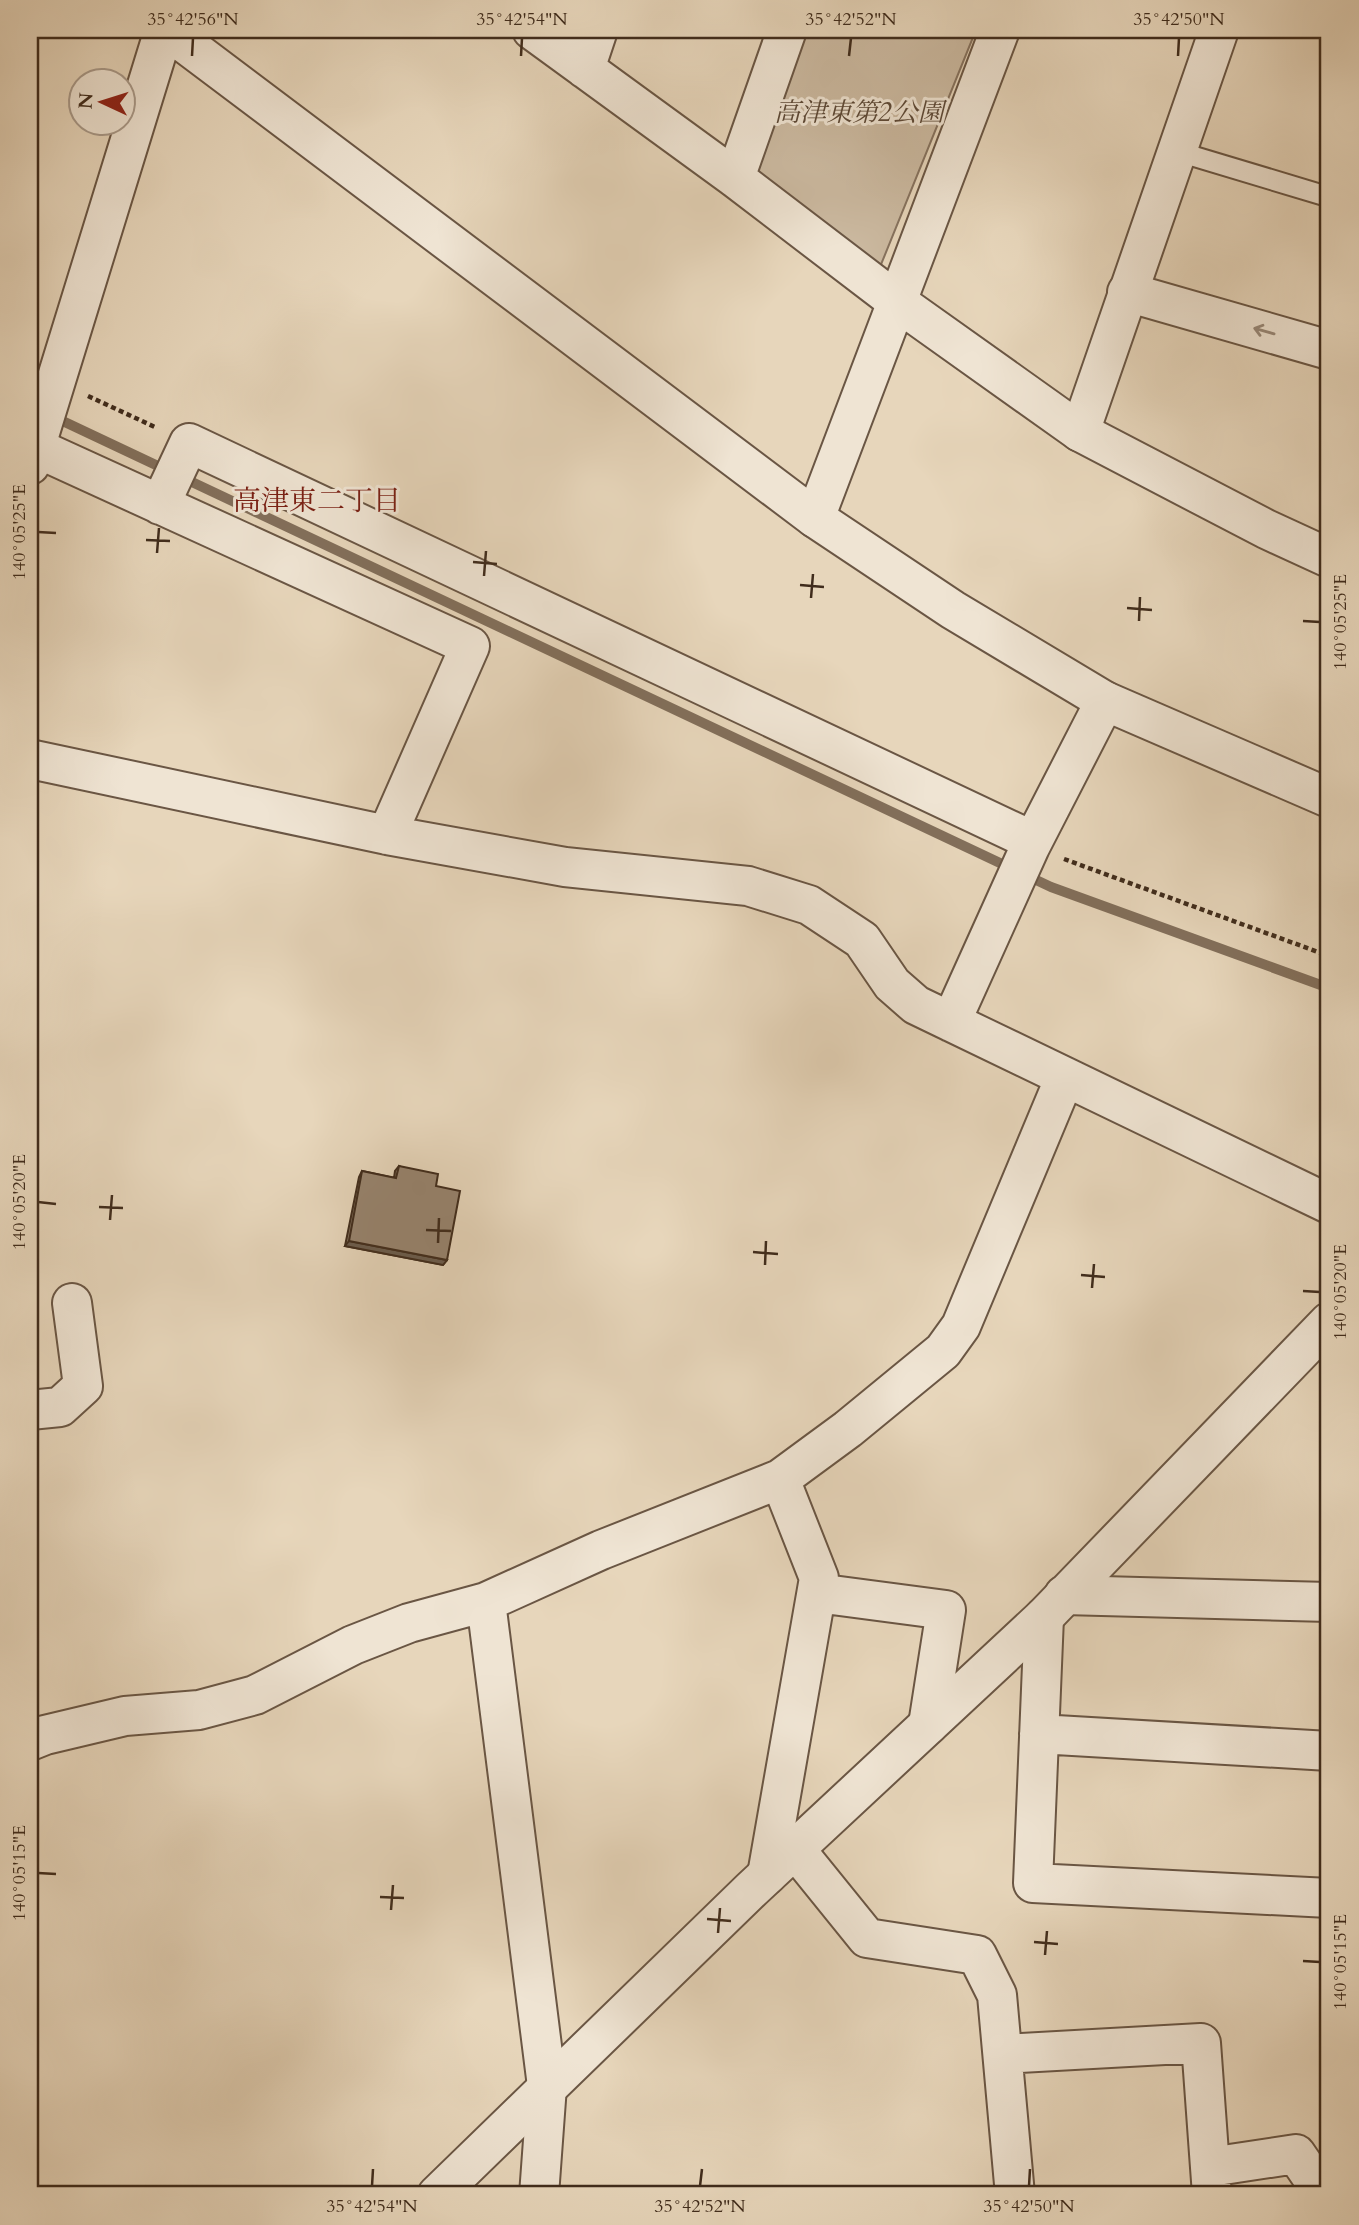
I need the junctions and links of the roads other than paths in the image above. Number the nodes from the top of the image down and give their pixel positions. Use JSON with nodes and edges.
{"nodes":[{"id":1,"x":165,"y":30,"type":"edge"},
{"id":2,"x":532,"y":30,"type":"edge"},
{"id":3,"x":598,"y":30,"type":"edge"},
{"id":4,"x":787,"y":30,"type":"edge"},
{"id":5,"x":1000,"y":30,"type":"edge"},
{"id":6,"x":1219,"y":30,"type":"edge"},
{"id":7,"x":585,"y":69,"type":"junction"},
{"id":8,"x":1175,"y":151,"type":"junction"},
{"id":9,"x":734,"y":178,"type":"junction"},
{"id":10,"x":1329,"y":197,"type":"edge"},
{"id":11,"x":1127,"y":292,"type":"junction"},
{"id":12,"x":896,"y":301,"type":"junction"},
{"id":13,"x":1329,"y":350,"type":"edge"},
{"id":14,"x":1080,"y":432,"type":"junction"},
{"id":15,"x":33,"y":448,"type":"edge"},
{"id":16,"x":159,"y":505,"type":"junction"},
{"id":17,"x":816,"y":518,"type":"junction"},
{"id":18,"x":1329,"y":558,"type":"edge"},
{"id":19,"x":1105,"y":701,"type":"junction"},
{"id":20,"x":30,"y":759,"type":"edge"},
{"id":21,"x":1329,"y":798,"type":"edge"},
{"id":22,"x":387,"y":835,"type":"junction"},
{"id":23,"x":1030,"y":847,"type":"junction"},
{"id":24,"x":951,"y":1023,"type":"junction"},
{"id":25,"x":1065,"y":1077,"type":"junction"},
{"id":26,"x":1329,"y":1204,"type":"edge"},
{"id":27,"x":72,"y":1303,"type":"dead end"},
{"id":28,"x":1329,"y":1322,"type":"edge"},
{"id":29,"x":30,"y":1410,"type":"edge"},
{"id":30,"x":780,"y":1479,"type":"junction"},
{"id":31,"x":817,"y":1593,"type":"junction"},
{"id":32,"x":486,"y":1602,"type":"junction"},
{"id":33,"x":1329,"y":1602,"type":"edge"},
{"id":34,"x":1054,"y":1606,"type":"junction"},
{"id":35,"x":928,"y":1725,"type":"junction"},
{"id":36,"x":1039,"y":1734,"type":"junction"},
{"id":37,"x":30,"y":1741,"type":"edge"},
{"id":38,"x":1329,"y":1751,"type":"edge"},
{"id":39,"x":795,"y":1849,"type":"junction"},
{"id":40,"x":767,"y":1875,"type":"junction"},
{"id":41,"x":1329,"y":1898,"type":"edge"},
{"id":42,"x":1003,"y":2054,"type":"junction"},
{"id":43,"x":547,"y":2086,"type":"junction"},
{"id":44,"x":1211,"y":2181,"type":"edge"},
{"id":45,"x":437,"y":2195,"type":"edge"},
{"id":46,"x":539,"y":2195,"type":"edge"},
{"id":47,"x":1015,"y":2195,"type":"edge"},
{"id":48,"x":1324,"y":2195,"type":"edge"}],
"edges":[{"from":1,"to":15,"type":"street"},
{"from":1,"to":17,"type":"street"},
{"from":2,"to":7,"type":"street"},
{"from":3,"to":7,"type":"street"},
{"from":4,"to":9,"type":"street"},
{"from":5,"to":12,"type":"street"},
{"from":6,"to":8,"type":"street"},
{"from":7,"to":9,"type":"street"},
{"from":8,"to":10,"type":"lane"},
{"from":8,"to":11,"type":"street"},
{"from":9,"to":12,"type":"street"},
{"from":13,"to":11,"type":"street","one_way":true},
{"from":11,"to":14,"type":"street"},
{"from":12,"to":14,"type":"street"},
{"from":12,"to":17,"type":"street"},
{"from":14,"to":18,"type":"street"},
{"from":15,"to":16,"type":"street"},
{"from":16,"to":22,"type":"street"},
{"from":16,"to":23,"type":"street"},
{"from":17,"to":19,"type":"street"},
{"from":19,"to":21,"type":"street"},
{"from":19,"to":23,"type":"street"},
{"from":20,"to":22,"type":"street"},
{"from":22,"to":24,"type":"street"},
{"from":23,"to":24,"type":"street"},
{"from":24,"to":25,"type":"street"},
{"from":25,"to":26,"type":"street"},
{"from":25,"to":30,"type":"street"},
{"from":27,"to":29,"type":"street"},
{"from":28,"to":34,"type":"street"},
{"from":30,"to":31,"type":"street"},
{"from":30,"to":32,"type":"street"},
{"from":31,"to":35,"type":"street"},
{"from":31,"to":40,"type":"street"},
{"from":32,"to":37,"type":"street"},
{"from":32,"to":43,"type":"street"},
{"from":33,"to":34,"type":"street"},
{"from":34,"to":35,"type":"street"},
{"from":34,"to":36,"type":"street"},
{"from":35,"to":39,"type":"street"},
{"from":36,"to":38,"type":"street"},
{"from":36,"to":41,"type":"street"},
{"from":39,"to":40,"type":"street"},
{"from":39,"to":42,"type":"street"},
{"from":40,"to":43,"type":"street"},
{"from":42,"to":44,"type":"street"},
{"from":42,"to":47,"type":"street"},
{"from":43,"to":45,"type":"street"},
{"from":43,"to":46,"type":"street"},
{"from":44,"to":48,"type":"street"}]}
